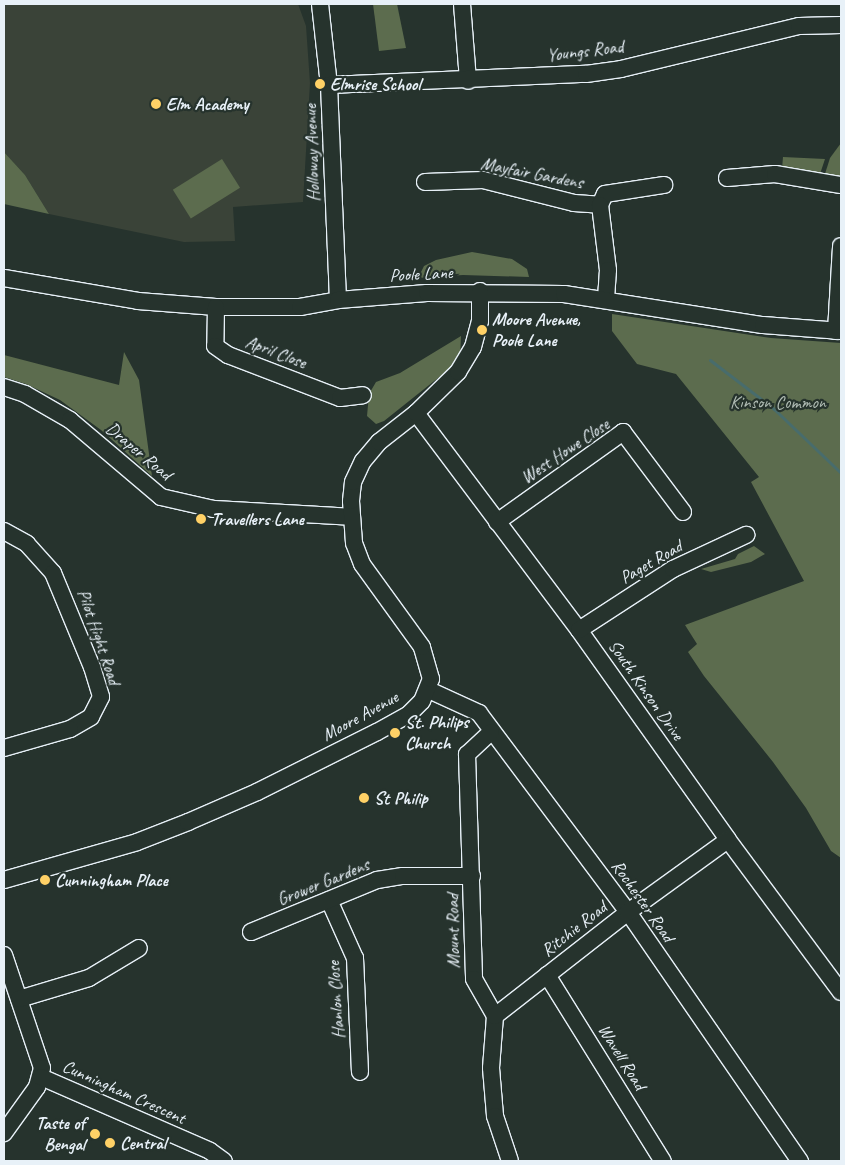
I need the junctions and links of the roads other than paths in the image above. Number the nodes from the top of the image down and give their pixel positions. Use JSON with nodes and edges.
{"nodes":[{"id":1,"x":320,"y":4,"type":"edge"},
{"id":2,"x":462,"y":4,"type":"edge"},
{"id":3,"x":841,"y":25,"type":"edge"},
{"id":4,"x":468,"y":81,"type":"junction"},
{"id":5,"x":329,"y":85,"type":"junction"},
{"id":6,"x":727,"y":178,"type":"dead end"},
{"id":7,"x":425,"y":182,"type":"dead end"},
{"id":8,"x":664,"y":185,"type":"dead end"},
{"id":9,"x":841,"y":185,"type":"edge"},
{"id":10,"x":600,"y":205,"type":"junction"},
{"id":11,"x":841,"y":246,"type":"edge"},
{"id":12,"x":4,"y":278,"type":"edge"},
{"id":13,"x":480,"y":291,"type":"junction"},
{"id":14,"x":606,"y":299,"type":"junction"},
{"id":15,"x":338,"y":300,"type":"junction"},
{"id":16,"x":216,"y":307,"type":"junction"},
{"id":17,"x":838,"y":331,"type":"edge"},
{"id":18,"x":4,"y":387,"type":"edge"},
{"id":19,"x":363,"y":395,"type":"dead end"},
{"id":20,"x":416,"y":413,"type":"junction"},
{"id":21,"x":684,"y":512,"type":"dead end"},
{"id":22,"x":351,"y":517,"type":"junction"},
{"id":23,"x":497,"y":522,"type":"junction"},
{"id":24,"x":4,"y":531,"type":"edge"},
{"id":25,"x":746,"y":536,"type":"dead end"},
{"id":26,"x":579,"y":630,"type":"junction"},
{"id":27,"x":429,"y":690,"type":"junction"},
{"id":28,"x":491,"y":732,"type":"junction"},
{"id":29,"x":4,"y":748,"type":"edge"},
{"id":30,"x":728,"y":840,"type":"junction"},
{"id":31,"x":472,"y":876,"type":"junction"},
{"id":32,"x":4,"y":880,"type":"edge"},
{"id":33,"x":329,"y":900,"type":"junction"},
{"id":34,"x":628,"y":912,"type":"junction"},
{"id":35,"x":251,"y":932,"type":"dead end"},
{"id":36,"x":139,"y":948,"type":"dead end"},
{"id":37,"x":4,"y":955,"type":"edge"},
{"id":38,"x":547,"y":975,"type":"junction"},
{"id":39,"x":841,"y":992,"type":"edge"},
{"id":40,"x":20,"y":999,"type":"junction"},
{"id":41,"x":495,"y":1016,"type":"junction"},
{"id":42,"x":360,"y":1072,"type":"dead end"},
{"id":43,"x":41,"y":1077,"type":"junction"},
{"id":44,"x":4,"y":1133,"type":"edge"},
{"id":45,"x":224,"y":1161,"type":"edge"},
{"id":46,"x":510,"y":1161,"type":"edge"},
{"id":47,"x":663,"y":1161,"type":"edge"},
{"id":48,"x":800,"y":1161,"type":"edge"}],
"edges":[{"from":1,"to":5,"type":"street","name":"Holloway Avenue"},
{"from":2,"to":4,"type":"street"},
{"from":3,"to":4,"type":"street","name":"Youngs Road"},
{"from":4,"to":5,"type":"street","name":"Youngs Road"},
{"from":5,"to":15,"type":"street","name":"Holloway Avenue"},
{"from":6,"to":9,"type":"street"},
{"from":7,"to":10,"type":"street","name":"Mayfair Gardens"},
{"from":8,"to":10,"type":"street","name":"Mayfair Gardens"},
{"from":10,"to":14,"type":"street","name":"Mayfair Gardens"},
{"from":11,"to":17,"type":"street"},
{"from":12,"to":16,"type":"street","name":"Poole Lane"},
{"from":13,"to":14,"type":"street","name":"Poole Lane"},
{"from":13,"to":15,"type":"street","name":"Poole Lane"},
{"from":13,"to":20,"type":"street"},
{"from":14,"to":17,"type":"street","name":"Poole Lane"},
{"from":15,"to":16,"type":"street","name":"Poole Lane"},
{"from":16,"to":19,"type":"street","name":"April Close"},
{"from":18,"to":22,"type":"street","name":"Draper Road"},
{"from":20,"to":22,"type":"street"},
{"from":20,"to":23,"type":"street","name":"South Kinson Drive"},
{"from":21,"to":23,"type":"street","name":"West Howe Close"},
{"from":22,"to":27,"type":"street"},
{"from":23,"to":26,"type":"street","name":"South Kinson Drive"},
{"from":24,"to":29,"type":"street","name":"Pilot Hight Road"},
{"from":25,"to":26,"type":"street","name":"Paget Road"},
{"from":26,"to":30,"type":"street","name":"South Kinson Drive"},
{"from":27,"to":28,"type":"street","name":"Rochester Road"},
{"from":27,"to":32,"type":"street","name":"Moore Avenue"},
{"from":28,"to":31,"type":"street","name":"Mount Road"},
{"from":28,"to":34,"type":"street","name":"Rochester Road"},
{"from":30,"to":34,"type":"street","name":"Ritchie Road"},
{"from":30,"to":39,"type":"street","name":"South Kinson Drive"},
{"from":31,"to":33,"type":"street","name":"Grower Gardens"},
{"from":31,"to":41,"type":"street","name":"Mount Road"},
{"from":33,"to":35,"type":"street","name":"Grower Gardens"},
{"from":33,"to":42,"type":"street","name":"Hanlon Close"},
{"from":34,"to":38,"type":"street","name":"Ritchie Road"},
{"from":34,"to":48,"type":"street","name":"Rochester Road"},
{"from":36,"to":40,"type":"street"},
{"from":37,"to":40,"type":"street"},
{"from":38,"to":41,"type":"street","name":"Ritchie Road"},
{"from":38,"to":47,"type":"street","name":"Wavell Road"},
{"from":40,"to":43,"type":"street"},
{"from":41,"to":46,"type":"street"},
{"from":43,"to":44,"type":"street","name":"Cunningham Crescent"},
{"from":43,"to":45,"type":"street","name":"Cunningham Crescent"}]}
